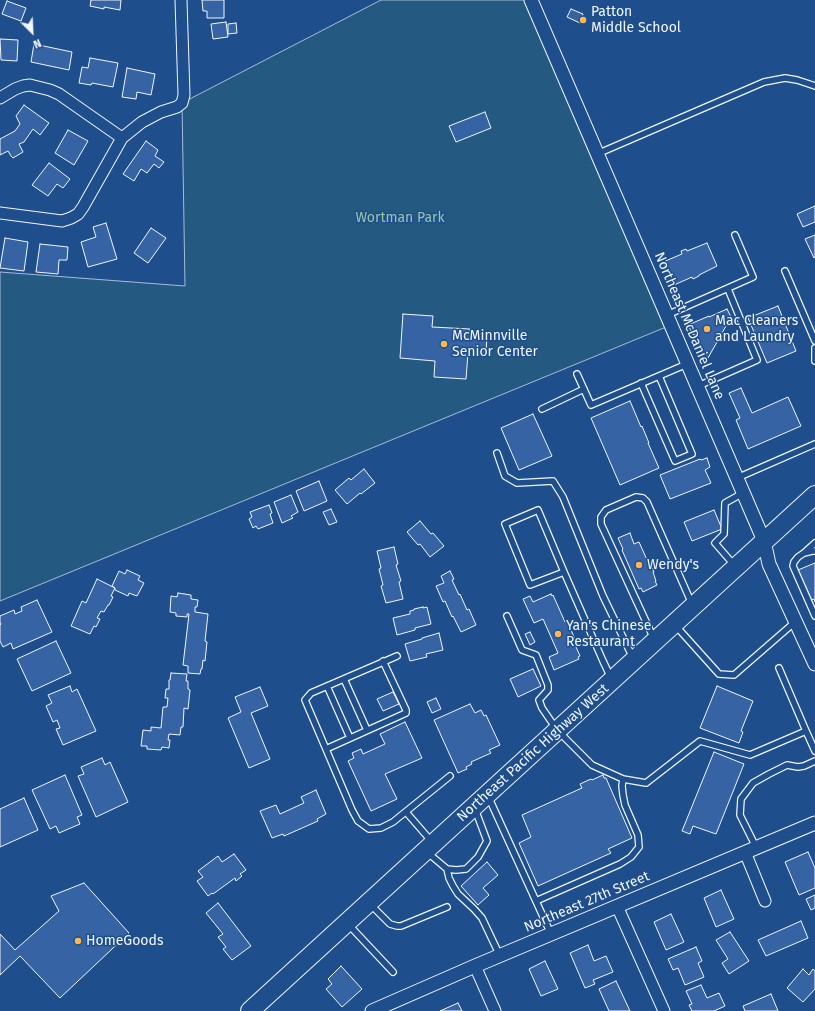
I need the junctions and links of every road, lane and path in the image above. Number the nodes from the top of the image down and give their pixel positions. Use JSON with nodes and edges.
{"nodes":[{"id":1,"x":181,"y":0,"type":"edge"},
{"id":2,"x":531,"y":0,"type":"edge"},
{"id":3,"x":815,"y":86,"type":"edge"},
{"id":4,"x":0,"y":98,"type":"edge"},
{"id":5,"x":122,"y":138,"type":"junction"},
{"id":6,"x":597,"y":154,"type":"junction"},
{"id":7,"x":0,"y":213,"type":"edge"},
{"id":8,"x":735,"y":235,"type":"dead end"},
{"id":9,"x":785,"y":271,"type":"dead end"},
{"id":10,"x":728,"y":289,"type":"junction"},
{"id":11,"x":667,"y":315,"type":"junction"},
{"id":12,"x":815,"y":341,"type":"edge"},
{"id":13,"x":815,"y":348,"type":"edge"},
{"id":14,"x":815,"y":361,"type":"edge"},
{"id":15,"x":688,"y":363,"type":"junction"},
{"id":16,"x":577,"y":374,"type":"dead end"},
{"id":17,"x":659,"y":376,"type":"junction"},
{"id":18,"x":641,"y":383,"type":"junction"},
{"id":19,"x":698,"y":386,"type":"junction"},
{"id":20,"x":584,"y":389,"type":"junction"},
{"id":21,"x":542,"y":408,"type":"dead end"},
{"id":22,"x":815,"y":444,"type":"edge"},
{"id":23,"x":497,"y":453,"type":"dead end"},
{"id":24,"x":737,"y":478,"type":"junction"},
{"id":25,"x":743,"y":493,"type":"junction"},
{"id":26,"x":815,"y":495,"type":"edge"},
{"id":27,"x":764,"y":541,"type":"junction"},
{"id":28,"x":815,"y":542,"type":"edge"},
{"id":29,"x":815,"y":551,"type":"edge"},
{"id":30,"x":804,"y":553,"type":"junction"},
{"id":31,"x":736,"y":567,"type":"junction"},
{"id":32,"x":564,"y":572,"type":"junction"},
{"id":33,"x":693,"y":606,"type":"junction"},
{"id":34,"x":507,"y":616,"type":"dead end"},
{"id":35,"x":815,"y":616,"type":"edge"},
{"id":36,"x":796,"y":622,"type":"junction"},
{"id":37,"x":674,"y":624,"type":"junction"},
{"id":38,"x":655,"y":642,"type":"junction"},
{"id":39,"x":397,"y":656,"type":"dead end"},
{"id":40,"x":634,"y":660,"type":"junction"},
{"id":41,"x":384,"y":662,"type":"junction"},
{"id":42,"x":815,"y":664,"type":"edge"},
{"id":43,"x":779,"y":668,"type":"dead end"},
{"id":44,"x":344,"y":679,"type":"junction"},
{"id":45,"x":612,"y":680,"type":"junction"},
{"id":46,"x":327,"y":686,"type":"junction"},
{"id":47,"x":367,"y":730,"type":"junction"},
{"id":48,"x":557,"y":730,"type":"junction"},
{"id":49,"x":806,"y":731,"type":"junction"},
{"id":50,"x":350,"y":738,"type":"junction"},
{"id":51,"x":326,"y":749,"type":"junction"},
{"id":52,"x":815,"y":751,"type":"edge"},
{"id":53,"x":815,"y":761,"type":"edge"},
{"id":54,"x":450,"y":776,"type":"dead end"},
{"id":55,"x":623,"y":779,"type":"junction"},
{"id":56,"x":487,"y":794,"type":"junction"},
{"id":57,"x":474,"y":807,"type":"junction"},
{"id":58,"x":406,"y":812,"type":"junction"},
{"id":59,"x":815,"y":823,"type":"edge"},
{"id":60,"x":430,"y":847,"type":"junction"},
{"id":61,"x":750,"y":850,"type":"junction"},
{"id":62,"x":447,"y":869,"type":"junction"},
{"id":63,"x":536,"y":901,"type":"junction"},
{"id":64,"x":765,"y":901,"type":"dead end"},
{"id":65,"x":369,"y":902,"type":"junction"},
{"id":66,"x":617,"y":906,"type":"junction"},
{"id":67,"x":448,"y":907,"type":"dead end"},
{"id":68,"x":347,"y":923,"type":"junction"},
{"id":69,"x":551,"y":934,"type":"junction"},
{"id":70,"x":500,"y":956,"type":"junction"},
{"id":71,"x":475,"y":966,"type":"junction"},
{"id":72,"x":393,"y":972,"type":"dead end"},
{"id":73,"x":250,"y":1011,"type":"edge"},
{"id":74,"x":372,"y":1011,"type":"edge"},
{"id":75,"x":495,"y":1011,"type":"edge"},
{"id":76,"x":664,"y":1011,"type":"edge"}],
"edges":[{"from":1,"to":5,"type":"street"},
{"from":2,"to":6,"type":"street","name":"Northeast McDaniel Lane"},
{"from":3,"to":6,"type":"lane"},
{"from":4,"to":5,"type":"street"},
{"from":5,"to":7,"type":"street"},
{"from":6,"to":11,"type":"street","name":"Northeast McDaniel Lane"},
{"from":8,"to":10,"type":"lane"},
{"from":9,"to":12,"type":"lane"},
{"from":10,"to":11,"type":"lane"},
{"from":10,"to":19,"type":"lane"},
{"from":11,"to":15,"type":"street","name":"Northeast McDaniel Lane"},
{"from":13,"to":14,"type":"lane"},
{"from":15,"to":17,"type":"lane"},
{"from":15,"to":19,"type":"street","name":"Northeast McDaniel Lane"},
{"from":16,"to":20,"type":"lane"},
{"from":17,"to":18,"type":"lane"},
{"from":17,"to":18,"type":"lane"},
{"from":18,"to":20,"type":"lane"},
{"from":19,"to":24,"type":"street","name":"Northeast McDaniel Lane"},
{"from":20,"to":21,"type":"lane"},
{"from":22,"to":24,"type":"lane"},
{"from":23,"to":40,"type":"lane"},
{"from":24,"to":25,"type":"street","name":"Northeast McDaniel Lane"},
{"from":25,"to":27,"type":"street","name":"Northeast McDaniel Lane"},
{"from":25,"to":31,"type":"lane"},
{"from":26,"to":27,"type":"highway","name":"Northeast Pacific Highway West"},
{"from":27,"to":31,"type":"highway","name":"Northeast Pacific Highway West"},
{"from":27,"to":36,"type":"street","name":"Northeast McDaniel Lane"},
{"from":28,"to":30,"type":"lane"},
{"from":29,"to":30,"type":"lane"},
{"from":30,"to":35,"type":"lane"},
{"from":31,"to":33,"type":"highway","name":"Northeast Pacific Highway West"},
{"from":32,"to":32,"type":"lane"},
{"from":32,"to":45,"type":"lane"},
{"from":33,"to":37,"type":"highway","name":"Northeast Pacific Highway West"},
{"from":33,"to":38,"type":"lane"},
{"from":34,"to":48,"type":"lane"},
{"from":36,"to":37,"type":"lane"},
{"from":36,"to":42,"type":"street","name":"Northeast McDaniel Lane"},
{"from":37,"to":38,"type":"highway","name":"Northeast Pacific Highway West"},
{"from":38,"to":40,"type":"highway","name":"Northeast Pacific Highway West"},
{"from":39,"to":41,"type":"lane"},
{"from":40,"to":45,"type":"highway","name":"Northeast Pacific Highway West"},
{"from":41,"to":44,"type":"lane"},
{"from":41,"to":47,"type":"lane"},
{"from":43,"to":49,"type":"lane"},
{"from":44,"to":46,"type":"lane"},
{"from":44,"to":47,"type":"lane"},
{"from":45,"to":48,"type":"highway","name":"Northeast Pacific Highway West"},
{"from":46,"to":50,"type":"lane"},
{"from":46,"to":51,"type":"lane"},
{"from":47,"to":50,"type":"lane"},
{"from":48,"to":55,"type":"lane"},
{"from":48,"to":56,"type":"highway","name":"Northeast Pacific Highway West"},
{"from":49,"to":52,"type":"lane"},
{"from":49,"to":55,"type":"lane"},
{"from":50,"to":51,"type":"lane"},
{"from":51,"to":58,"type":"lane"},
{"from":53,"to":61,"type":"lane"},
{"from":54,"to":58,"type":"lane"},
{"from":55,"to":63,"type":"lane"},
{"from":56,"to":57,"type":"highway","name":"Northeast Pacific Highway West"},
{"from":56,"to":63,"type":"lane"},
{"from":57,"to":60,"type":"highway","name":"Northeast Pacific Highway West"},
{"from":57,"to":62,"type":"lane"},
{"from":58,"to":60,"type":"lane"},
{"from":59,"to":61,"type":"street","name":"Northeast 27th Street"},
{"from":60,"to":62,"type":"lane"},
{"from":60,"to":65,"type":"highway","name":"Northeast Pacific Highway West"},
{"from":61,"to":64,"type":"street"},
{"from":61,"to":66,"type":"street","name":"Northeast 27th Street"},
{"from":62,"to":70,"type":"lane"},
{"from":63,"to":69,"type":"lane"},
{"from":65,"to":67,"type":"lane"},
{"from":65,"to":68,"type":"highway","name":"Northeast Pacific Highway West"},
{"from":66,"to":69,"type":"street","name":"Northeast 27th Street"},
{"from":66,"to":76,"type":"street"},
{"from":68,"to":72,"type":"lane"},
{"from":68,"to":73,"type":"highway","name":"Northeast Pacific Highway West"},
{"from":69,"to":70,"type":"street","name":"Northeast 27th Street"},
{"from":70,"to":71,"type":"street","name":"Northeast 27th Street"},
{"from":71,"to":74,"type":"street","name":"Northeast 27th Street"},
{"from":71,"to":75,"type":"street"}]}
